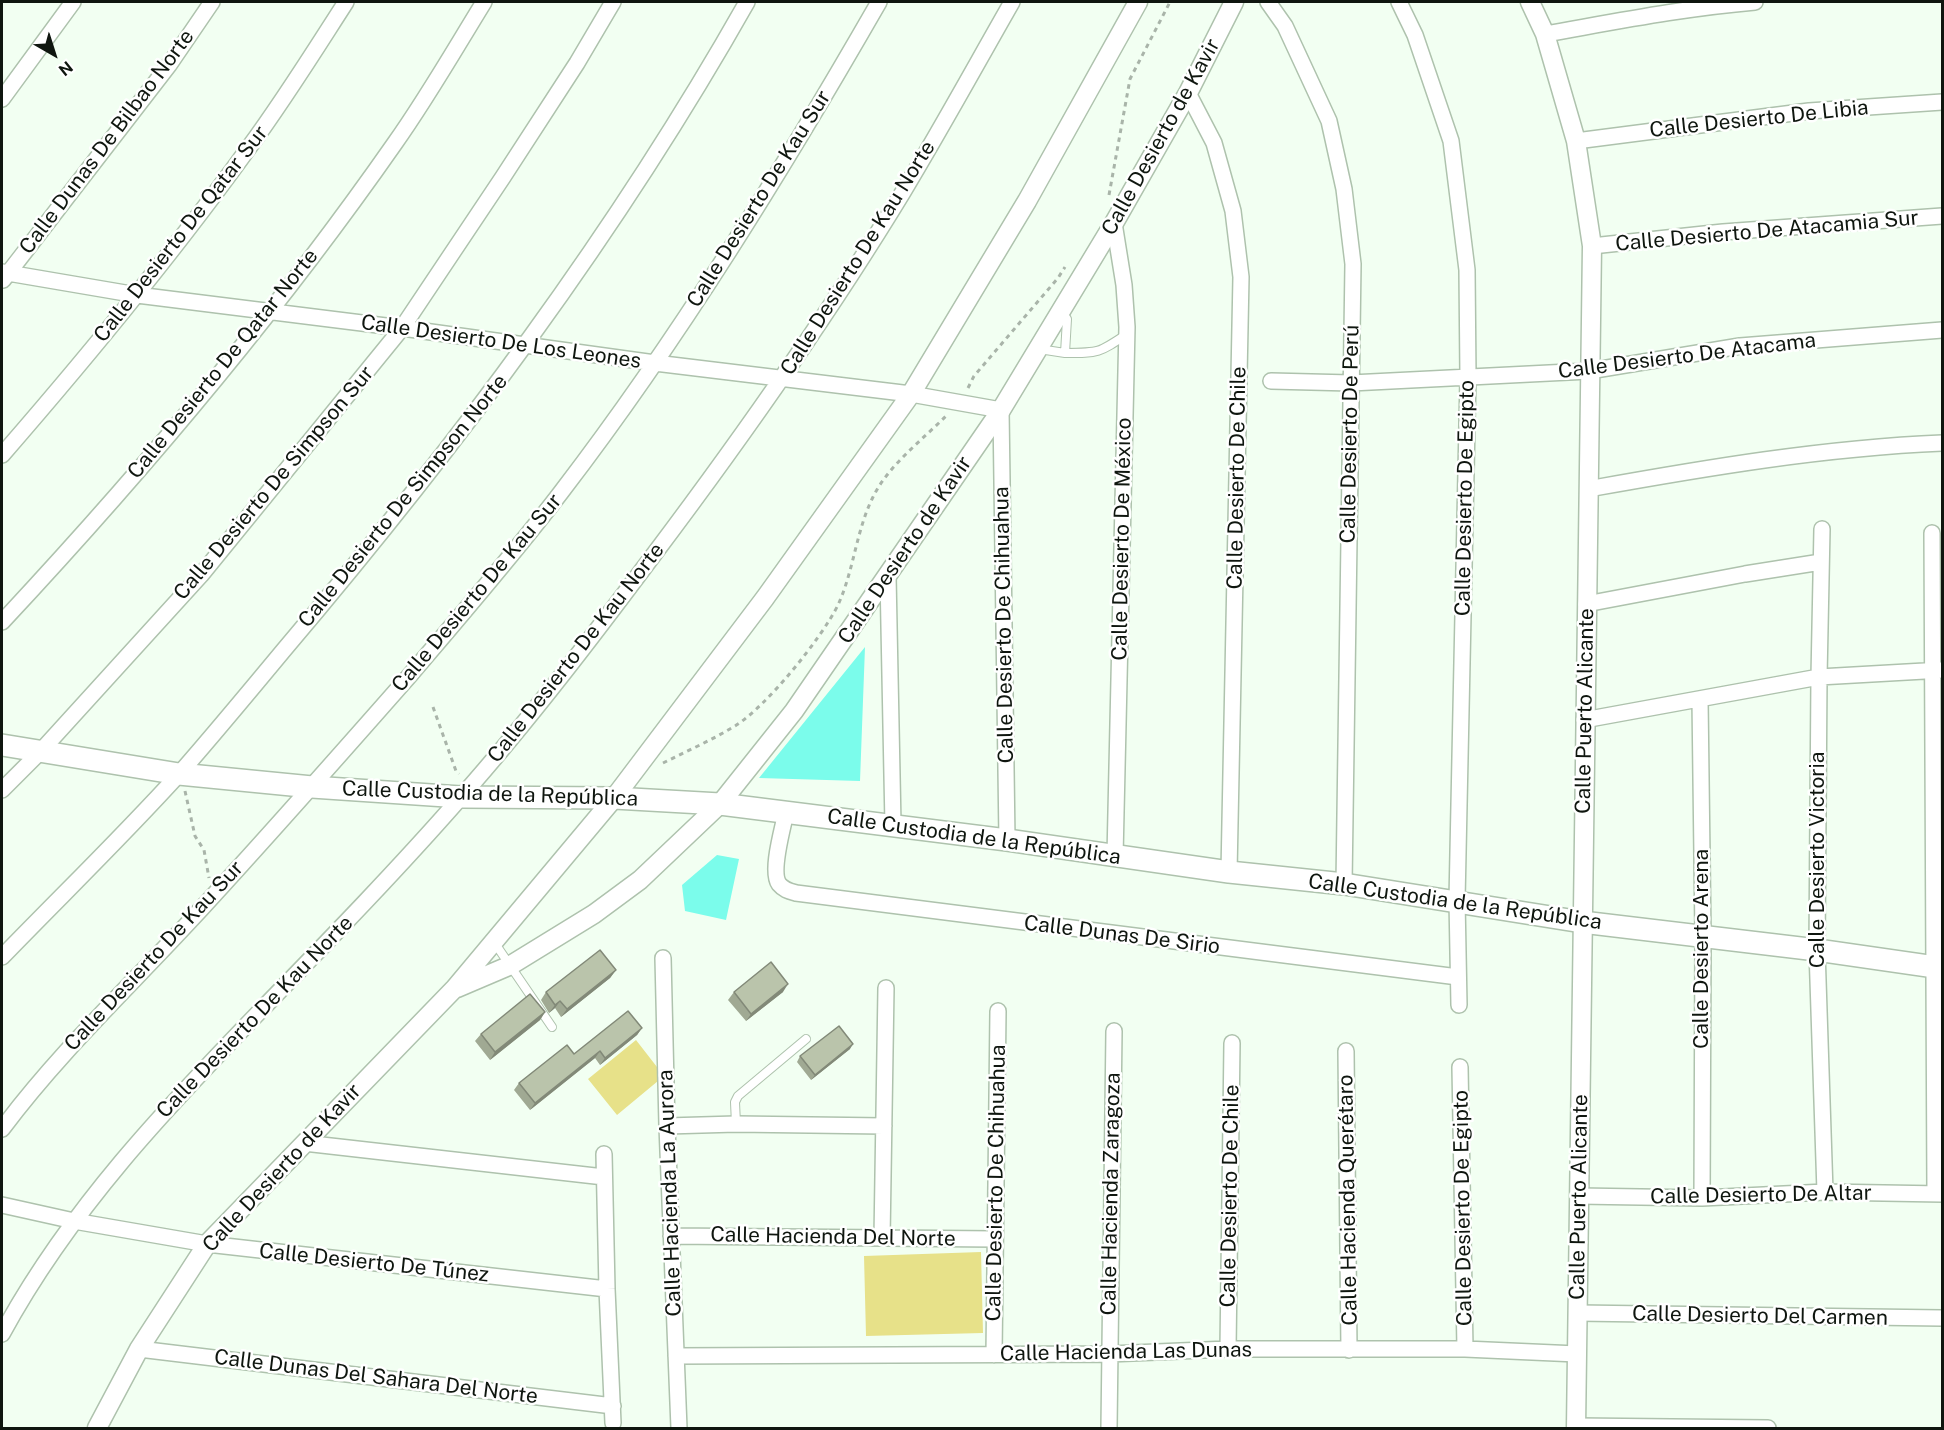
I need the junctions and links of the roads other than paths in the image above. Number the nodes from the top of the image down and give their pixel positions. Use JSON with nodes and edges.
{"nodes":[{"id":1,"x":73,"y":2,"type":"edge"},
{"id":2,"x":212,"y":2,"type":"edge"},
{"id":3,"x":346,"y":2,"type":"edge"},
{"id":4,"x":484,"y":2,"type":"edge"},
{"id":5,"x":613,"y":2,"type":"edge"},
{"id":6,"x":747,"y":2,"type":"edge"},
{"id":7,"x":879,"y":2,"type":"edge"},
{"id":8,"x":1012,"y":2,"type":"edge"},
{"id":9,"x":1138,"y":2,"type":"edge"},
{"id":10,"x":1234,"y":2,"type":"edge"},
{"id":11,"x":1268,"y":2,"type":"edge"},
{"id":12,"x":1399,"y":2,"type":"edge"},
{"id":13,"x":1530,"y":2,"type":"edge"},
{"id":14,"x":1755,"y":2,"type":"edge"},
{"id":15,"x":1545,"y":34,"type":"junction"},
{"id":16,"x":1188,"y":93,"type":"junction"},
{"id":17,"x":2,"y":99,"type":"edge"},
{"id":18,"x":1942,"y":102,"type":"edge"},
{"id":19,"x":1576,"y":141,"type":"junction"},
{"id":20,"x":1942,"y":216,"type":"edge"},
{"id":21,"x":1114,"y":223,"type":"junction"},
{"id":22,"x":1592,"y":246,"type":"junction"},
{"id":23,"x":4,"y":276,"type":"edge"},
{"id":24,"x":137,"y":295,"type":"junction"},
{"id":25,"x":1061,"y":310,"type":"junction"},
{"id":26,"x":270,"y":313,"type":"junction"},
{"id":27,"x":402,"y":328,"type":"junction"},
{"id":28,"x":1942,"y":330,"type":"edge"},
{"id":29,"x":1127,"y":334,"type":"junction"},
{"id":30,"x":526,"y":346,"type":"junction"},
{"id":31,"x":1038,"y":348,"type":"junction"},
{"id":32,"x":1065,"y":353,"type":"junction"},
{"id":33,"x":655,"y":363,"type":"junction"},
{"id":34,"x":1589,"y":371,"type":"junction"},
{"id":35,"x":1468,"y":377,"type":"junction"},
{"id":36,"x":783,"y":378,"type":"junction"},
{"id":37,"x":1271,"y":381,"type":"dead end"},
{"id":38,"x":1351,"y":383,"type":"junction"},
{"id":39,"x":910,"y":394,"type":"junction"},
{"id":40,"x":1000,"y":410,"type":"junction"},
{"id":41,"x":1942,"y":443,"type":"edge"},
{"id":42,"x":2,"y":455,"type":"edge"},
{"id":43,"x":1587,"y":489,"type":"junction"},
{"id":44,"x":1822,"y":529,"type":"dead end"},
{"id":45,"x":1932,"y":533,"type":"dead end"},
{"id":46,"x":1937,"y":558,"type":"edge"},
{"id":47,"x":1821,"y":562,"type":"junction"},
{"id":48,"x":888,"y":576,"type":"junction"},
{"id":49,"x":1586,"y":604,"type":"junction"},
{"id":50,"x":2,"y":622,"type":"edge"},
{"id":51,"x":1938,"y":670,"type":"edge"},
{"id":52,"x":1819,"y":677,"type":"junction"},
{"id":53,"x":1700,"y":699,"type":"junction"},
{"id":54,"x":1584,"y":720,"type":"junction"},
{"id":55,"x":2,"y":745,"type":"edge"},
{"id":56,"x":40,"y":752,"type":"junction"},
{"id":57,"x":184,"y":774,"type":"junction"},
{"id":58,"x":312,"y":787,"type":"junction"},
{"id":59,"x":2,"y":790,"type":"edge"},
{"id":60,"x":467,"y":790,"type":"junction"},
{"id":61,"x":614,"y":798,"type":"junction"},
{"id":62,"x":720,"y":804,"type":"junction"},
{"id":63,"x":786,"y":812,"type":"junction"},
{"id":64,"x":893,"y":825,"type":"junction"},
{"id":65,"x":1007,"y":840,"type":"junction"},
{"id":66,"x":1115,"y":856,"type":"junction"},
{"id":67,"x":1229,"y":872,"type":"junction"},
{"id":68,"x":1344,"y":884,"type":"junction"},
{"id":69,"x":1457,"y":900,"type":"junction"},
{"id":70,"x":1582,"y":922,"type":"junction"},
{"id":71,"x":1703,"y":936,"type":"junction"},
{"id":72,"x":494,"y":942,"type":"junction"},
{"id":73,"x":1817,"y":950,"type":"junction"},
{"id":74,"x":2,"y":957,"type":"edge"},
{"id":75,"x":663,"y":958,"type":"dead end"},
{"id":76,"x":511,"y":965,"type":"junction"},
{"id":77,"x":1938,"y":967,"type":"edge"},
{"id":78,"x":1458,"y":977,"type":"junction"},
{"id":79,"x":455,"y":988,"type":"junction"},
{"id":80,"x":886,"y":988,"type":"dead end"},
{"id":81,"x":1459,"y":1005,"type":"dead end"},
{"id":82,"x":998,"y":1011,"type":"dead end"},
{"id":83,"x":552,"y":1027,"type":"dead end"},
{"id":84,"x":1114,"y":1031,"type":"dead end"},
{"id":85,"x":806,"y":1039,"type":"dead end"},
{"id":86,"x":1232,"y":1042,"type":"dead end"},
{"id":87,"x":1346,"y":1051,"type":"dead end"},
{"id":88,"x":1460,"y":1067,"type":"dead end"},
{"id":89,"x":736,"y":1124,"type":"junction"},
{"id":90,"x":884,"y":1125,"type":"junction"},
{"id":91,"x":667,"y":1126,"type":"junction"},
{"id":92,"x":2,"y":1129,"type":"edge"},
{"id":93,"x":304,"y":1143,"type":"junction"},
{"id":94,"x":603,"y":1154,"type":"dead end"},
{"id":95,"x":604,"y":1177,"type":"junction"},
{"id":96,"x":1825,"y":1192,"type":"junction"},
{"id":97,"x":1939,"y":1194,"type":"edge"},
{"id":98,"x":1579,"y":1196,"type":"junction"},
{"id":99,"x":1702,"y":1198,"type":"junction"},
{"id":100,"x":2,"y":1204,"type":"edge"},
{"id":101,"x":74,"y":1221,"type":"junction"},
{"id":102,"x":671,"y":1236,"type":"junction"},
{"id":103,"x":882,"y":1238,"type":"junction"},
{"id":104,"x":996,"y":1239,"type":"junction"},
{"id":105,"x":207,"y":1244,"type":"junction"},
{"id":106,"x":607,"y":1289,"type":"junction"},
{"id":107,"x":1577,"y":1313,"type":"junction"},
{"id":108,"x":1942,"y":1318,"type":"edge"},
{"id":109,"x":2,"y":1334,"type":"edge"},
{"id":110,"x":1228,"y":1348,"type":"junction"},
{"id":111,"x":139,"y":1349,"type":"junction"},
{"id":112,"x":1465,"y":1349,"type":"junction"},
{"id":113,"x":1349,"y":1350,"type":"junction"},
{"id":114,"x":994,"y":1354,"type":"junction"},
{"id":115,"x":1109,"y":1354,"type":"junction"},
{"id":116,"x":1576,"y":1354,"type":"junction"},
{"id":117,"x":676,"y":1356,"type":"junction"},
{"id":118,"x":613,"y":1406,"type":"junction"},
{"id":119,"x":614,"y":1423,"type":"dead end"},
{"id":120,"x":1576,"y":1427,"type":"edge"},
{"id":121,"x":97,"y":1428,"type":"edge"},
{"id":122,"x":679,"y":1428,"type":"edge"},
{"id":123,"x":1109,"y":1428,"type":"edge"},
{"id":124,"x":1768,"y":1428,"type":"edge"}],
"edges":[{"from":1,"to":17,"type":"street"},
{"from":2,"to":23,"type":"street","name":"Calle Dunas De Bilbao Norte"},
{"from":3,"to":24,"type":"street","name":"Calle Desierto De Qatar Sur"},
{"from":4,"to":26,"type":"street","name":"Calle Desierto De Qatar Norte"},
{"from":5,"to":27,"type":"street","name":"Calle Desierto De Simpson Sur"},
{"from":6,"to":30,"type":"street","name":"Calle Desierto De Simpson Norte"},
{"from":7,"to":33,"type":"street","name":"Calle Desierto De Kau Sur"},
{"from":8,"to":36,"type":"street","name":"Calle Desierto De Kau Norte"},
{"from":9,"to":39,"type":"street","name":"Calle Desierto de Kavir"},
{"from":10,"to":16,"type":"street","name":"Calle Desierto de Kavir"},
{"from":11,"to":38,"type":"street","name":"Calle Desierto De Perú"},
{"from":12,"to":35,"type":"street","name":"Calle Desierto De Egipto"},
{"from":13,"to":15,"type":"street","name":"Calle Puerto Alicante"},
{"from":14,"to":15,"type":"street"},
{"from":15,"to":19,"type":"street","name":"Calle Puerto Alicante"},
{"from":16,"to":21,"type":"street","name":"Calle Desierto de Kavir"},
{"from":16,"to":67,"type":"street","name":"Calle Desierto De Chile"},
{"from":18,"to":19,"type":"street","name":"Calle Desierto De Libia"},
{"from":19,"to":22,"type":"street","name":"Calle Puerto Alicante"},
{"from":20,"to":22,"type":"street","name":"Calle Desierto De Atacamia Sur"},
{"from":21,"to":25,"type":"street","name":"Calle Desierto de Kavir"},
{"from":21,"to":29,"type":"street","name":"Calle Desierto De México"},
{"from":22,"to":34,"type":"street","name":"Calle Puerto Alicante"},
{"from":23,"to":24,"type":"street","name":"Calle Desierto De Los Leones"},
{"from":24,"to":26,"type":"street","name":"Calle Desierto De Los Leones"},
{"from":24,"to":42,"type":"street","name":"Calle Desierto De Qatar Sur"},
{"from":25,"to":31,"type":"street","name":"Calle Desierto de Kavir"},
{"from":25,"to":32,"type":"lane"},
{"from":26,"to":27,"type":"street","name":"Calle Desierto De Los Leones"},
{"from":26,"to":50,"type":"street","name":"Calle Desierto De Qatar Norte"},
{"from":27,"to":30,"type":"street","name":"Calle Desierto De Los Leones"},
{"from":27,"to":56,"type":"street","name":"Calle Desierto De Simpson Sur"},
{"from":28,"to":34,"type":"street","name":"Calle Desierto De Atacama"},
{"from":29,"to":32,"type":"lane"},
{"from":29,"to":66,"type":"street","name":"Calle Desierto De México"},
{"from":30,"to":33,"type":"street","name":"Calle Desierto De Los Leones"},
{"from":30,"to":57,"type":"street","name":"Calle Desierto De Simpson Norte"},
{"from":31,"to":32,"type":"lane"},
{"from":31,"to":40,"type":"street","name":"Calle Desierto de Kavir"},
{"from":33,"to":36,"type":"street","name":"Calle Desierto De Los Leones"},
{"from":33,"to":58,"type":"street","name":"Calle Desierto De Kau Sur"},
{"from":34,"to":35,"type":"street","name":"Calle Desierto De Atacama"},
{"from":34,"to":43,"type":"street","name":"Calle Puerto Alicante"},
{"from":35,"to":38,"type":"street","name":"Calle Desierto De Atacama"},
{"from":35,"to":69,"type":"street","name":"Calle Desierto De Egipto"},
{"from":36,"to":39,"type":"street","name":"Calle Desierto De Los Leones"},
{"from":36,"to":60,"type":"street","name":"Calle Desierto De Kau Norte"},
{"from":37,"to":38,"type":"street","name":"Calle Desierto De Atacama"},
{"from":38,"to":68,"type":"street","name":"Calle Desierto De Perú"},
{"from":39,"to":40,"type":"street","name":"Calle Desierto De Los Leones"},
{"from":39,"to":61,"type":"street","name":"Calle Desierto de Kavir"},
{"from":40,"to":48,"type":"street","name":"Calle Desierto de Kavir"},
{"from":40,"to":65,"type":"street","name":"Calle Desierto De Chihuahua"},
{"from":41,"to":43,"type":"street"},
{"from":43,"to":49,"type":"street","name":"Calle Puerto Alicante"},
{"from":44,"to":47,"type":"street","name":"Calle Desierto Victoria"},
{"from":45,"to":46,"type":"street"},
{"from":46,"to":51,"type":"street"},
{"from":47,"to":49,"type":"street"},
{"from":47,"to":52,"type":"street","name":"Calle Desierto Victoria"},
{"from":48,"to":62,"type":"street","name":"Calle Desierto de Kavir"},
{"from":48,"to":64,"type":"street"},
{"from":49,"to":54,"type":"street","name":"Calle Puerto Alicante"},
{"from":51,"to":52,"type":"street"},
{"from":51,"to":77,"type":"street"},
{"from":52,"to":53,"type":"street"},
{"from":52,"to":73,"type":"street","name":"Calle Desierto Victoria"},
{"from":53,"to":54,"type":"street"},
{"from":53,"to":71,"type":"street","name":"Calle Desierto Arena"},
{"from":54,"to":70,"type":"street","name":"Calle Puerto Alicante"},
{"from":55,"to":56,"type":"main road","name":"Calle Custodia de la República"},
{"from":56,"to":57,"type":"main road","name":"Calle Custodia de la República"},
{"from":56,"to":59,"type":"street","name":"Calle Desierto De Simpson Sur"},
{"from":57,"to":58,"type":"main road","name":"Calle Custodia de la República"},
{"from":57,"to":74,"type":"street","name":"Calle Desierto De Simpson Norte"},
{"from":58,"to":60,"type":"main road","name":"Calle Custodia de la República"},
{"from":58,"to":92,"type":"street","name":"Calle Desierto De Kau Sur"},
{"from":60,"to":61,"type":"main road","name":"Calle Custodia de la República"},
{"from":60,"to":101,"type":"street","name":"Calle Desierto De Kau Norte"},
{"from":61,"to":62,"type":"main road","name":"Calle Custodia de la República"},
{"from":61,"to":72,"type":"street","name":"Calle Desierto de Kavir"},
{"from":62,"to":63,"type":"main road","name":"Calle Custodia de la República"},
{"from":62,"to":76,"type":"street","name":"Calle Desierto de Kavir"},
{"from":63,"to":64,"type":"main road","name":"Calle Custodia de la República"},
{"from":63,"to":78,"type":"street","name":"Calle Dunas De Sirio"},
{"from":64,"to":65,"type":"main road","name":"Calle Custodia de la República"},
{"from":65,"to":66,"type":"main road","name":"Calle Custodia de la República"},
{"from":66,"to":67,"type":"main road","name":"Calle Custodia de la República"},
{"from":67,"to":68,"type":"main road","name":"Calle Custodia de la República"},
{"from":68,"to":69,"type":"main road","name":"Calle Custodia de la República"},
{"from":69,"to":70,"type":"main road","name":"Calle Custodia de la República"},
{"from":69,"to":78,"type":"street","name":"Calle Desierto De Egipto"},
{"from":70,"to":71,"type":"main road","name":"Calle Custodia de la República"},
{"from":70,"to":98,"type":"street","name":"Calle Puerto Alicante"},
{"from":71,"to":73,"type":"main road","name":"Calle Custodia de la República"},
{"from":71,"to":99,"type":"street","name":"Calle Desierto Arena"},
{"from":72,"to":76,"type":"lane"},
{"from":72,"to":79,"type":"street","name":"Calle Desierto de Kavir"},
{"from":73,"to":77,"type":"main road","name":"Calle Custodia de la República"},
{"from":73,"to":96,"type":"street","name":"Calle Desierto Victoria"},
{"from":75,"to":91,"type":"street","name":"Calle Hacienda La Aurora"},
{"from":76,"to":79,"type":"street","name":"Calle Desierto de Kavir"},
{"from":76,"to":83,"type":"lane"},
{"from":77,"to":97,"type":"street"},
{"from":78,"to":81,"type":"street","name":"Calle Desierto De Egipto"},
{"from":79,"to":93,"type":"street","name":"Calle Desierto de Kavir"},
{"from":80,"to":90,"type":"street"},
{"from":82,"to":104,"type":"street","name":"Calle Desierto De Chihuahua"},
{"from":84,"to":115,"type":"street","name":"Calle Hacienda Zaragoza"},
{"from":85,"to":89,"type":"lane"},
{"from":86,"to":110,"type":"street","name":"Calle Desierto De Chile"},
{"from":87,"to":113,"type":"street","name":"Calle Hacienda Querétaro"},
{"from":88,"to":112,"type":"street","name":"Calle Desierto De Egipto"},
{"from":89,"to":90,"type":"street"},
{"from":89,"to":91,"type":"street"},
{"from":90,"to":103,"type":"street"},
{"from":91,"to":102,"type":"street","name":"Calle Hacienda La Aurora"},
{"from":93,"to":95,"type":"street"},
{"from":93,"to":105,"type":"street","name":"Calle Desierto de Kavir"},
{"from":94,"to":95,"type":"street"},
{"from":95,"to":106,"type":"street"},
{"from":96,"to":97,"type":"street","name":"Calle Desierto De Altar"},
{"from":96,"to":99,"type":"street","name":"Calle Desierto De Altar"},
{"from":98,"to":99,"type":"street","name":"Calle Desierto De Altar"},
{"from":98,"to":107,"type":"street","name":"Calle Puerto Alicante"},
{"from":100,"to":101,"type":"street","name":"Calle Desierto De Túnez"},
{"from":101,"to":105,"type":"street","name":"Calle Desierto De Túnez"},
{"from":101,"to":109,"type":"street","name":"Calle Desierto De Kau Norte"},
{"from":102,"to":103,"type":"street","name":"Calle Hacienda Del Norte"},
{"from":102,"to":117,"type":"street","name":"Calle Hacienda La Aurora"},
{"from":103,"to":104,"type":"street","name":"Calle Hacienda Del Norte"},
{"from":104,"to":114,"type":"street","name":"Calle Desierto De Chihuahua"},
{"from":105,"to":106,"type":"street","name":"Calle Desierto De Túnez"},
{"from":105,"to":111,"type":"street","name":"Calle Desierto de Kavir"},
{"from":106,"to":118,"type":"street"},
{"from":107,"to":108,"type":"street","name":"Calle Desierto Del Carmen"},
{"from":107,"to":116,"type":"street","name":"Calle Puerto Alicante"},
{"from":110,"to":113,"type":"street","name":"Calle Hacienda Las Dunas"},
{"from":110,"to":115,"type":"street","name":"Calle Hacienda Las Dunas"},
{"from":111,"to":118,"type":"street","name":"Calle Dunas Del Sahara Del Norte"},
{"from":111,"to":121,"type":"street","name":"Calle Desierto de Kavir"},
{"from":112,"to":113,"type":"street","name":"Calle Hacienda Las Dunas"},
{"from":112,"to":116,"type":"street","name":"Calle Hacienda Las Dunas"},
{"from":114,"to":115,"type":"street","name":"Calle Hacienda Las Dunas"},
{"from":114,"to":117,"type":"street","name":"Calle Hacienda Las Dunas"},
{"from":115,"to":123,"type":"street","name":"Calle Hacienda Zaragoza"},
{"from":116,"to":120,"type":"street","name":"Calle Puerto Alicante"},
{"from":117,"to":122,"type":"street","name":"Calle Hacienda La Aurora"},
{"from":118,"to":119,"type":"street"},
{"from":120,"to":124,"type":"street"}]}
